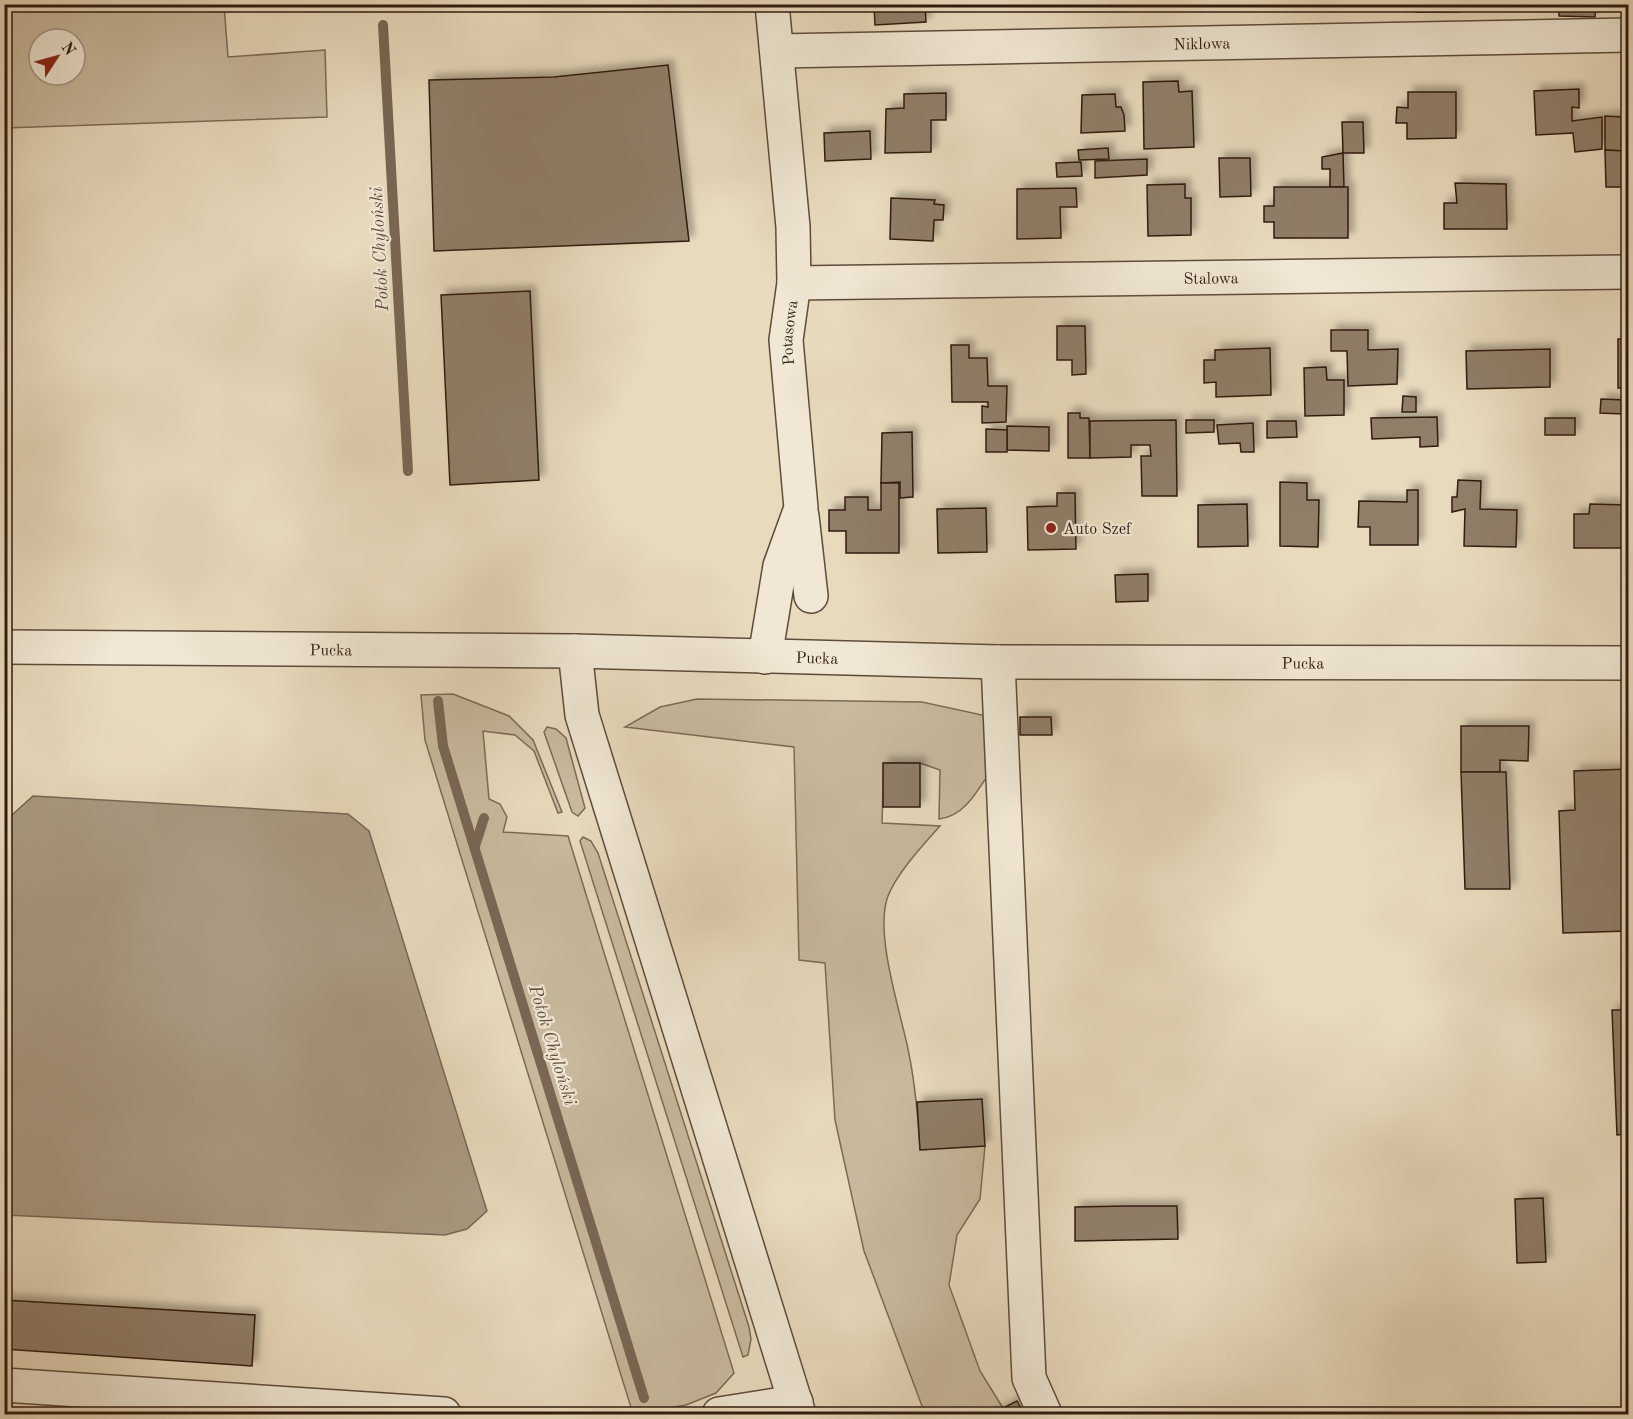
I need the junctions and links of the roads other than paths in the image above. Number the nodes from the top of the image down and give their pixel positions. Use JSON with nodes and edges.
{"nodes":[{"id":1,"x":772,"y":4,"type":"edge"},
{"id":2,"x":1629,"y":35,"type":"edge"},
{"id":3,"x":778,"y":51,"type":"junction"},
{"id":4,"x":1629,"y":272,"type":"edge"},
{"id":5,"x":794,"y":283,"type":"junction"},
{"id":6,"x":801,"y":508,"type":"junction"},
{"id":7,"x":811,"y":596,"type":"dead end"},
{"id":8,"x":4,"y":647,"type":"edge"},
{"id":9,"x":575,"y":651,"type":"junction"},
{"id":10,"x":765,"y":657,"type":"junction"},
{"id":11,"x":998,"y":662,"type":"junction"},
{"id":12,"x":1629,"y":663,"type":"edge"},
{"id":13,"x":4,"y":1385,"type":"edge"},
{"id":14,"x":798,"y":1408,"type":"edge"},
{"id":15,"x":444,"y":1414,"type":"edge"},
{"id":16,"x":719,"y":1414,"type":"edge"},
{"id":17,"x":1046,"y":1414,"type":"edge"}],
"edges":[{"from":1,"to":3,"type":"street","name":"Potasowa"},
{"from":2,"to":3,"type":"street","name":"Niklowa"},
{"from":3,"to":5,"type":"street","name":"Potasowa"},
{"from":4,"to":5,"type":"street","name":"Stalowa"},
{"from":5,"to":6,"type":"street","name":"Potasowa"},
{"from":6,"to":7,"type":"street"},
{"from":6,"to":10,"type":"street","name":"Potasowa"},
{"from":8,"to":9,"type":"street","name":"Pucka"},
{"from":9,"to":10,"type":"street","name":"Pucka"},
{"from":9,"to":14,"type":"street"},
{"from":10,"to":11,"type":"street","name":"Pucka"},
{"from":11,"to":12,"type":"street","name":"Pucka"},
{"from":11,"to":17,"type":"street"},
{"from":13,"to":15,"type":"street"},
{"from":14,"to":16,"type":"street"}]}
